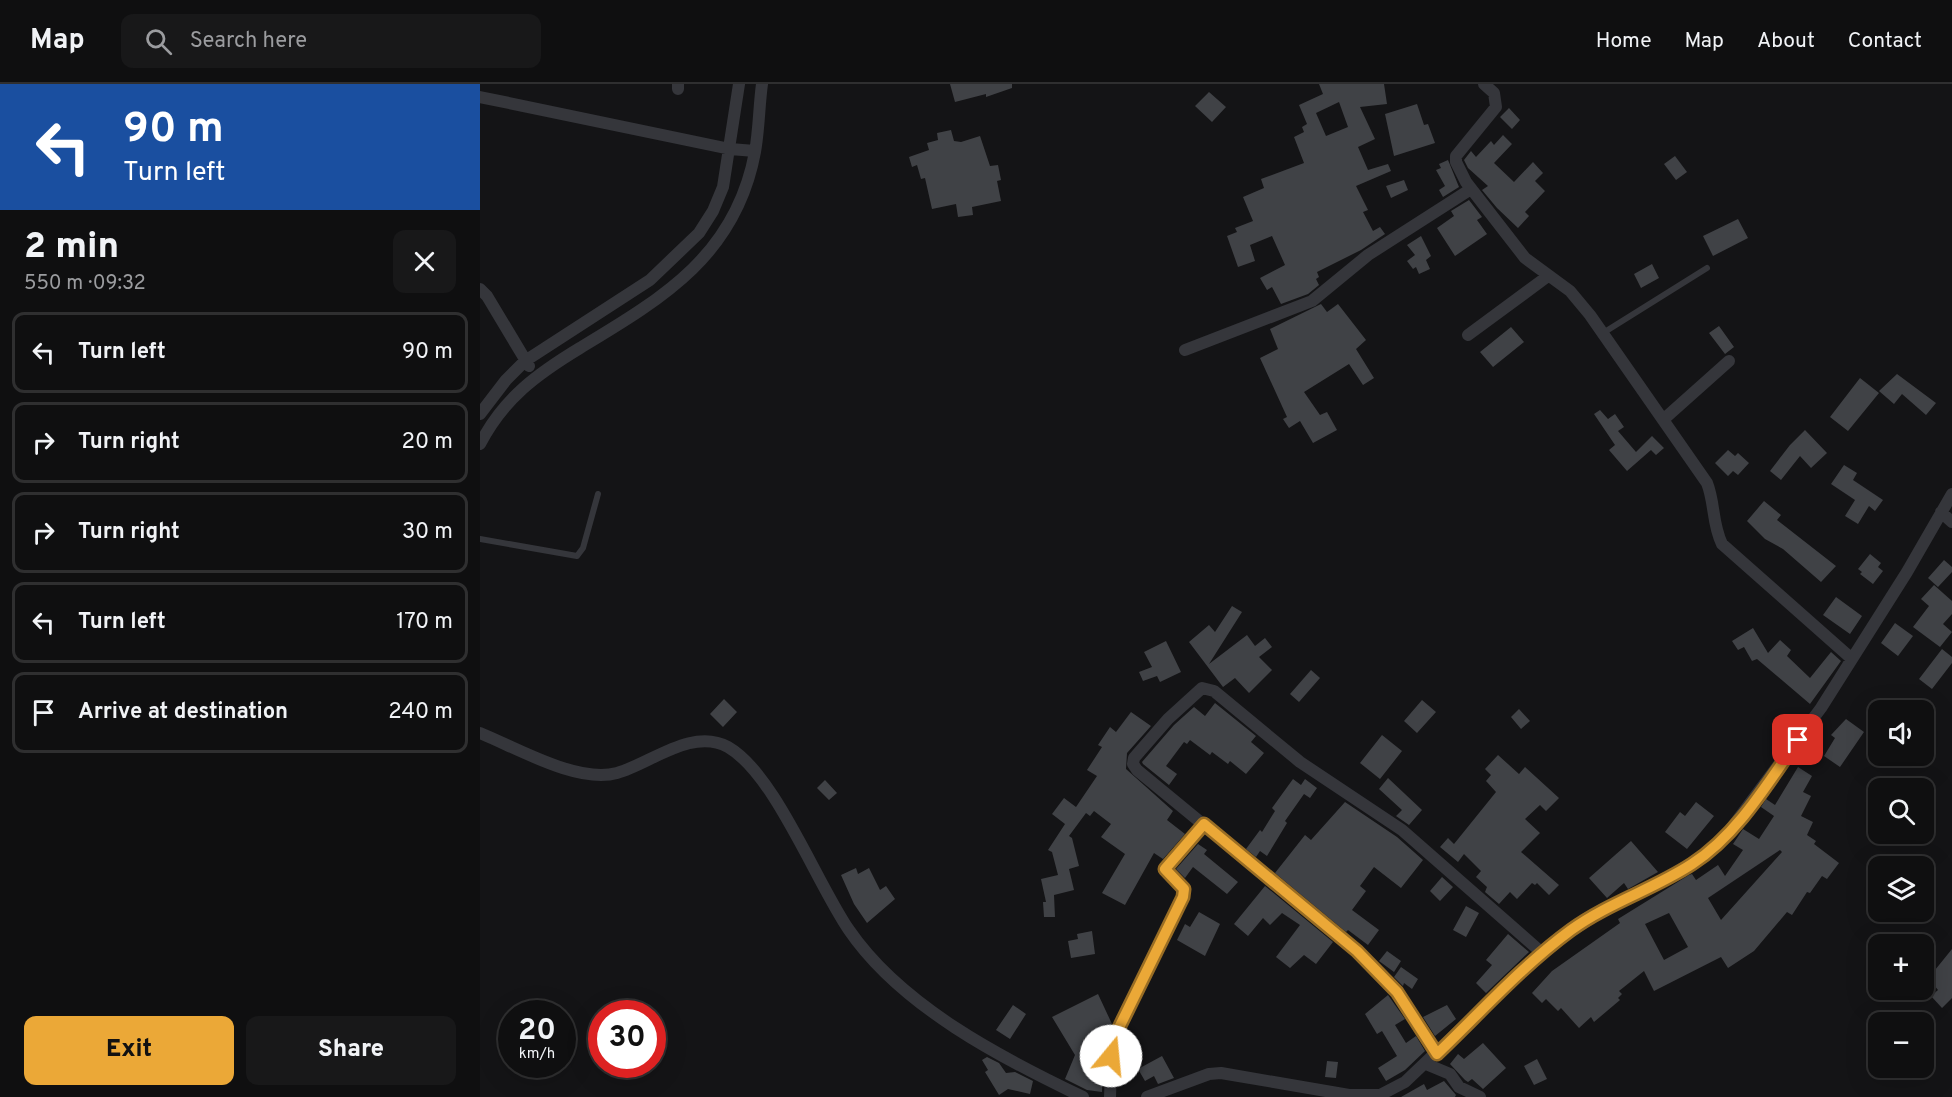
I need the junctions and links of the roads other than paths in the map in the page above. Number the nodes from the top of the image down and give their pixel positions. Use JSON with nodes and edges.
{"nodes":[{"id":1,"x":739,"y":84,"type":"edge"},
{"id":2,"x":762,"y":84,"type":"edge"},
{"id":3,"x":1484,"y":84,"type":"edge"},
{"id":4,"x":480,"y":97,"type":"edge"},
{"id":5,"x":730,"y":149,"type":"junction"},
{"id":6,"x":755,"y":151,"type":"junction"},
{"id":7,"x":1471,"y":189,"type":"junction"},
{"id":8,"x":1707,"y":268,"type":"dead end"},
{"id":9,"x":1548,"y":276,"type":"junction"},
{"id":10,"x":480,"y":289,"type":"edge"},
{"id":11,"x":1603,"y":333,"type":"junction"},
{"id":12,"x":1468,"y":335,"type":"dead end"},
{"id":13,"x":1185,"y":350,"type":"dead end"},
{"id":14,"x":525,"y":361,"type":"junction"},
{"id":15,"x":1729,"y":361,"type":"dead end"},
{"id":16,"x":536,"y":375,"type":"junction"},
{"id":17,"x":480,"y":414,"type":"edge"},
{"id":18,"x":1664,"y":420,"type":"junction"},
{"id":19,"x":480,"y":444,"type":"edge"},
{"id":20,"x":598,"y":494,"type":"dead end"},
{"id":21,"x":1952,"y":494,"type":"edge"},
{"id":22,"x":1941,"y":512,"type":"junction"},
{"id":23,"x":1952,"y":522,"type":"edge"},
{"id":24,"x":480,"y":538,"type":"edge"},
{"id":25,"x":1851,"y":659,"type":"junction"},
{"id":26,"x":480,"y":733,"type":"edge"},
{"id":27,"x":1204,"y":824,"type":"junction"},
{"id":28,"x":1541,"y":952,"type":"junction"},
{"id":29,"x":1437,"y":1054,"type":"junction"},
{"id":30,"x":1426,"y":1064,"type":"junction"},
{"id":31,"x":1350,"y":1096,"type":"edge"},
{"id":32,"x":1083,"y":1097,"type":"edge"},
{"id":33,"x":1110,"y":1097,"type":"edge"},
{"id":34,"x":1147,"y":1097,"type":"edge"},
{"id":35,"x":1480,"y":1097,"type":"edge"}],
"edges":[{"from":1,"to":5,"type":"street"},
{"from":2,"to":6,"type":"street"},
{"from":3,"to":7,"type":"street"},
{"from":4,"to":5,"type":"street"},
{"from":5,"to":6,"type":"street"},
{"from":5,"to":14,"type":"street"},
{"from":6,"to":16,"type":"street"},
{"from":7,"to":9,"type":"street"},
{"from":7,"to":13,"type":"street"},
{"from":8,"to":11,"type":"lane"},
{"from":9,"to":11,"type":"street"},
{"from":9,"to":12,"type":"street"},
{"from":10,"to":14,"type":"street"},
{"from":11,"to":18,"type":"street"},
{"from":14,"to":16,"type":"street"},
{"from":14,"to":17,"type":"street"},
{"from":15,"to":18,"type":"street"},
{"from":16,"to":19,"type":"street"},
{"from":18,"to":25,"type":"street"},
{"from":20,"to":24,"type":"lane"},
{"from":21,"to":22,"type":"street"},
{"from":22,"to":23,"type":"street"},
{"from":22,"to":25,"type":"street"},
{"from":25,"to":28,"type":"street"},
{"from":26,"to":32,"type":"street"},
{"from":27,"to":28,"type":"street"},
{"from":27,"to":29,"type":"street"},
{"from":27,"to":33,"type":"street"},
{"from":28,"to":29,"type":"street"},
{"from":29,"to":30,"type":"street"},
{"from":30,"to":31,"type":"street"},
{"from":30,"to":35,"type":"street"},
{"from":31,"to":34,"type":"street"}]}
